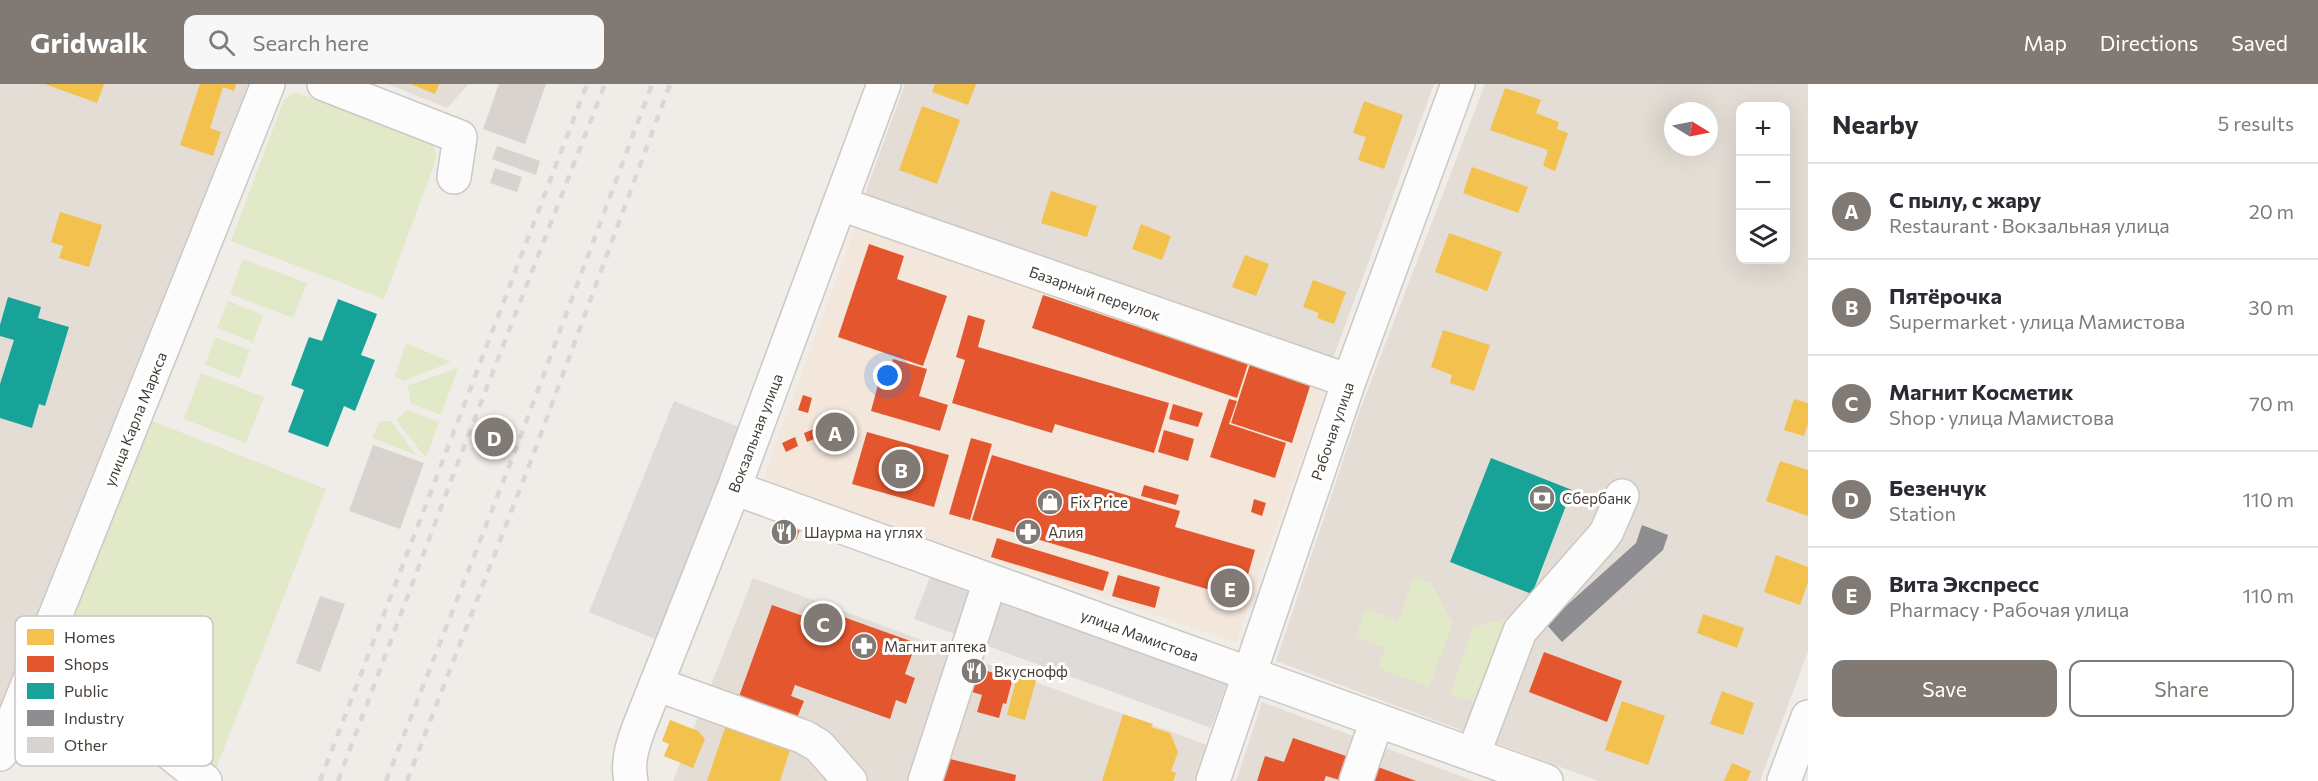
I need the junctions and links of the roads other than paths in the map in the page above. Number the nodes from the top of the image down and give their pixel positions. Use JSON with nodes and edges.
{"nodes":[{"id":1,"x":268,"y":84,"type":"edge"},
{"id":2,"x":324,"y":84,"type":"edge"},
{"id":3,"x":884,"y":84,"type":"edge"},
{"id":4,"x":1458,"y":84,"type":"edge"},
{"id":5,"x":454,"y":177,"type":"dead end"},
{"id":6,"x":841,"y":204,"type":"junction"},
{"id":7,"x":1349,"y":381,"type":"junction"},
{"id":8,"x":734,"y":488,"type":"junction"},
{"id":9,"x":1622,"y":496,"type":"dead end"},
{"id":10,"x":990,"y":580,"type":"junction"},
{"id":11,"x":56,"y":616,"type":"edge"},
{"id":12,"x":1249,"y":674,"type":"junction"},
{"id":13,"x":656,"y":684,"type":"junction"},
{"id":14,"x":15,"y":717,"type":"edge"},
{"id":15,"x":1808,"y":717,"type":"edge"},
{"id":16,"x":1377,"y":720,"type":"junction"},
{"id":17,"x":0,"y":754,"type":"edge"},
{"id":18,"x":1473,"y":755,"type":"junction"},
{"id":19,"x":186,"y":766,"type":"edge"},
{"id":20,"x":205,"y":781,"type":"edge"},
{"id":21,"x":631,"y":781,"type":"edge"},
{"id":22,"x":850,"y":781,"type":"edge"},
{"id":23,"x":926,"y":781,"type":"edge"},
{"id":24,"x":1213,"y":781,"type":"edge"},
{"id":25,"x":1356,"y":781,"type":"edge"},
{"id":26,"x":1546,"y":781,"type":"edge"},
{"id":27,"x":1784,"y":781,"type":"edge"}],
"edges":[{"from":1,"to":11,"type":"street","name":"улица Карла Маркса"},
{"from":2,"to":5,"type":"street"},
{"from":3,"to":6,"type":"street","name":"Вокзальная улица"},
{"from":4,"to":7,"type":"street","name":"Рабочая улица"},
{"from":6,"to":7,"type":"street","name":"Базарный переулок"},
{"from":6,"to":8,"type":"street","name":"Вокзальная улица"},
{"from":7,"to":12,"type":"street","name":"Рабочая улица"},
{"from":8,"to":10,"type":"street","name":"улица Мамистова"},
{"from":8,"to":13,"type":"street","name":"Вокзальная улица"},
{"from":9,"to":18,"type":"street"},
{"from":10,"to":12,"type":"street","name":"улица Мамистова"},
{"from":10,"to":23,"type":"street"},
{"from":12,"to":16,"type":"street","name":"улица Мамистова"},
{"from":12,"to":24,"type":"street","name":"Рабочая улица"},
{"from":13,"to":21,"type":"street","name":"Вокзальная улица"},
{"from":13,"to":22,"type":"street"},
{"from":14,"to":17,"type":"street","name":"улица Карла Маркса"},
{"from":15,"to":27,"type":"street"},
{"from":16,"to":18,"type":"street","name":"улица Мамистова"},
{"from":16,"to":25,"type":"street"},
{"from":18,"to":26,"type":"street","name":"улица Мамистова"},
{"from":19,"to":20,"type":"street"}]}
